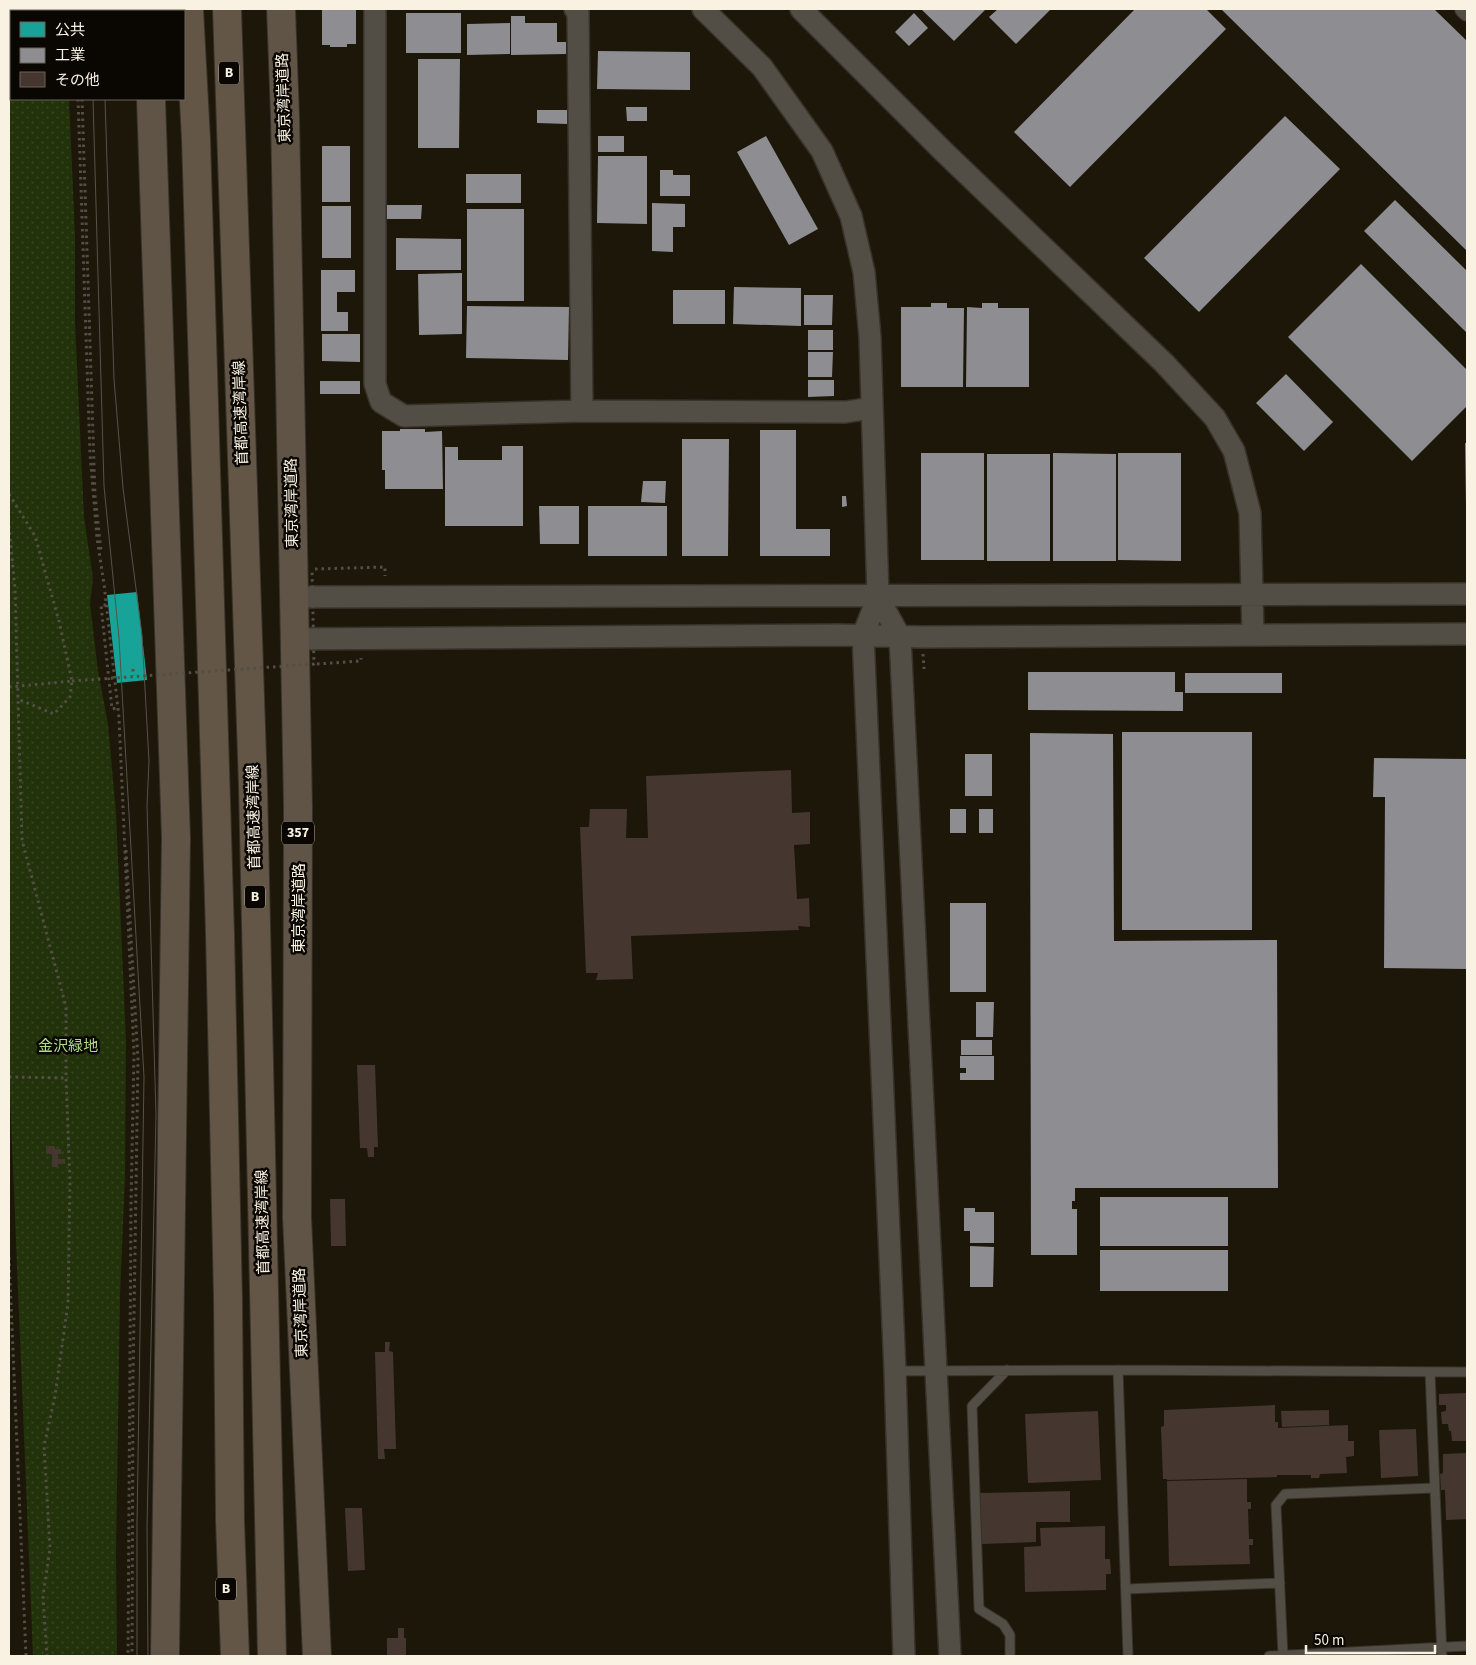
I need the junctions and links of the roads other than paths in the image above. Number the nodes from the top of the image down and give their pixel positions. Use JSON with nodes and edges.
{"nodes":[{"id":1,"x":189,"y":9,"type":"edge"},
{"id":2,"x":227,"y":9,"type":"edge"},
{"id":3,"x":282,"y":9,"type":"edge"},
{"id":4,"x":375,"y":9,"type":"edge"},
{"id":5,"x":575,"y":9,"type":"edge"},
{"id":6,"x":703,"y":9,"type":"edge"},
{"id":7,"x":801,"y":9,"type":"edge"},
{"id":8,"x":1464,"y":9,"type":"edge"},
{"id":9,"x":1467,"y":12,"type":"edge"},
{"id":10,"x":151,"y":100,"type":"edge"},
{"id":11,"x":871,"y":408,"type":"junction"},
{"id":12,"x":582,"y":411,"type":"junction"},
{"id":13,"x":1467,"y":594,"type":"edge"},
{"id":14,"x":1252,"y":595,"type":"junction"},
{"id":15,"x":294,"y":597,"type":"junction"},
{"id":16,"x":878,"y":597,"type":"junction"},
{"id":17,"x":1467,"y":634,"type":"edge"},
{"id":18,"x":863,"y":635,"type":"junction"},
{"id":19,"x":1253,"y":635,"type":"junction"},
{"id":20,"x":900,"y":638,"type":"junction"},
{"id":21,"x":294,"y":639,"type":"junction"},
{"id":22,"x":936,"y":1370,"type":"junction"},
{"id":23,"x":1007,"y":1370,"type":"junction"},
{"id":24,"x":1118,"y":1370,"type":"junction"},
{"id":25,"x":895,"y":1371,"type":"junction"},
{"id":26,"x":1430,"y":1372,"type":"junction"},
{"id":27,"x":1467,"y":1372,"type":"edge"},
{"id":28,"x":1434,"y":1488,"type":"junction"},
{"id":29,"x":230,"y":1521,"type":"junction"},
{"id":30,"x":1280,"y":1583,"type":"junction"},
{"id":31,"x":1126,"y":1588,"type":"junction"},
{"id":32,"x":1467,"y":1646,"type":"edge"},
{"id":33,"x":1441,"y":1652,"type":"edge"},
{"id":34,"x":164,"y":1656,"type":"edge"},
{"id":35,"x":222,"y":1656,"type":"edge"},
{"id":36,"x":235,"y":1656,"type":"edge"},
{"id":37,"x":272,"y":1656,"type":"edge"},
{"id":38,"x":317,"y":1656,"type":"edge"},
{"id":39,"x":904,"y":1656,"type":"edge"},
{"id":40,"x":950,"y":1656,"type":"edge"},
{"id":41,"x":1010,"y":1656,"type":"edge"},
{"id":42,"x":1128,"y":1656,"type":"edge"},
{"id":43,"x":1269,"y":1656,"type":"edge"},
{"id":44,"x":1283,"y":1656,"type":"edge"}],
"edges":[{"from":1,"to":29,"type":"highway","number":"B"},
{"from":2,"to":37,"type":"highway","name":"首都高速湾岸線","number":"B"},
{"from":3,"to":15,"type":"highway","name":"東京湾岸道路","number":"357"},
{"from":4,"to":12,"type":"street"},
{"from":5,"to":12,"type":"street"},
{"from":6,"to":11,"type":"street"},
{"from":7,"to":14,"type":"street"},
{"from":8,"to":9,"type":"street"},
{"from":10,"to":34,"type":"highway"},
{"from":11,"to":12,"type":"street"},
{"from":11,"to":16,"type":"street"},
{"from":13,"to":14,"type":"street"},
{"from":14,"to":16,"type":"street"},
{"from":14,"to":19,"type":"street"},
{"from":15,"to":16,"type":"street"},
{"from":15,"to":21,"type":"highway","name":"東京湾岸道路","number":"357"},
{"from":16,"to":18,"type":"street"},
{"from":16,"to":20,"type":"street"},
{"from":17,"to":19,"type":"street"},
{"from":18,"to":20,"type":"street"},
{"from":18,"to":21,"type":"street"},
{"from":18,"to":25,"type":"street"},
{"from":19,"to":20,"type":"street"},
{"from":20,"to":22,"type":"street"},
{"from":21,"to":38,"type":"highway","name":"東京湾岸道路","number":"357"},
{"from":22,"to":23,"type":"lane"},
{"from":22,"to":25,"type":"lane"},
{"from":22,"to":40,"type":"street"},
{"from":23,"to":24,"type":"lane"},
{"from":23,"to":41,"type":"lane"},
{"from":24,"to":26,"type":"lane"},
{"from":24,"to":31,"type":"lane"},
{"from":25,"to":39,"type":"street"},
{"from":26,"to":27,"type":"lane"},
{"from":26,"to":28,"type":"lane"},
{"from":28,"to":30,"type":"lane"},
{"from":28,"to":33,"type":"lane"},
{"from":29,"to":35,"type":"highway","number":"B"},
{"from":29,"to":36,"type":"highway"},
{"from":30,"to":31,"type":"lane"},
{"from":30,"to":44,"type":"lane"},
{"from":31,"to":42,"type":"lane"},
{"from":32,"to":33,"type":"lane"},
{"from":33,"to":44,"type":"lane"},
{"from":43,"to":44,"type":"lane"}]}
